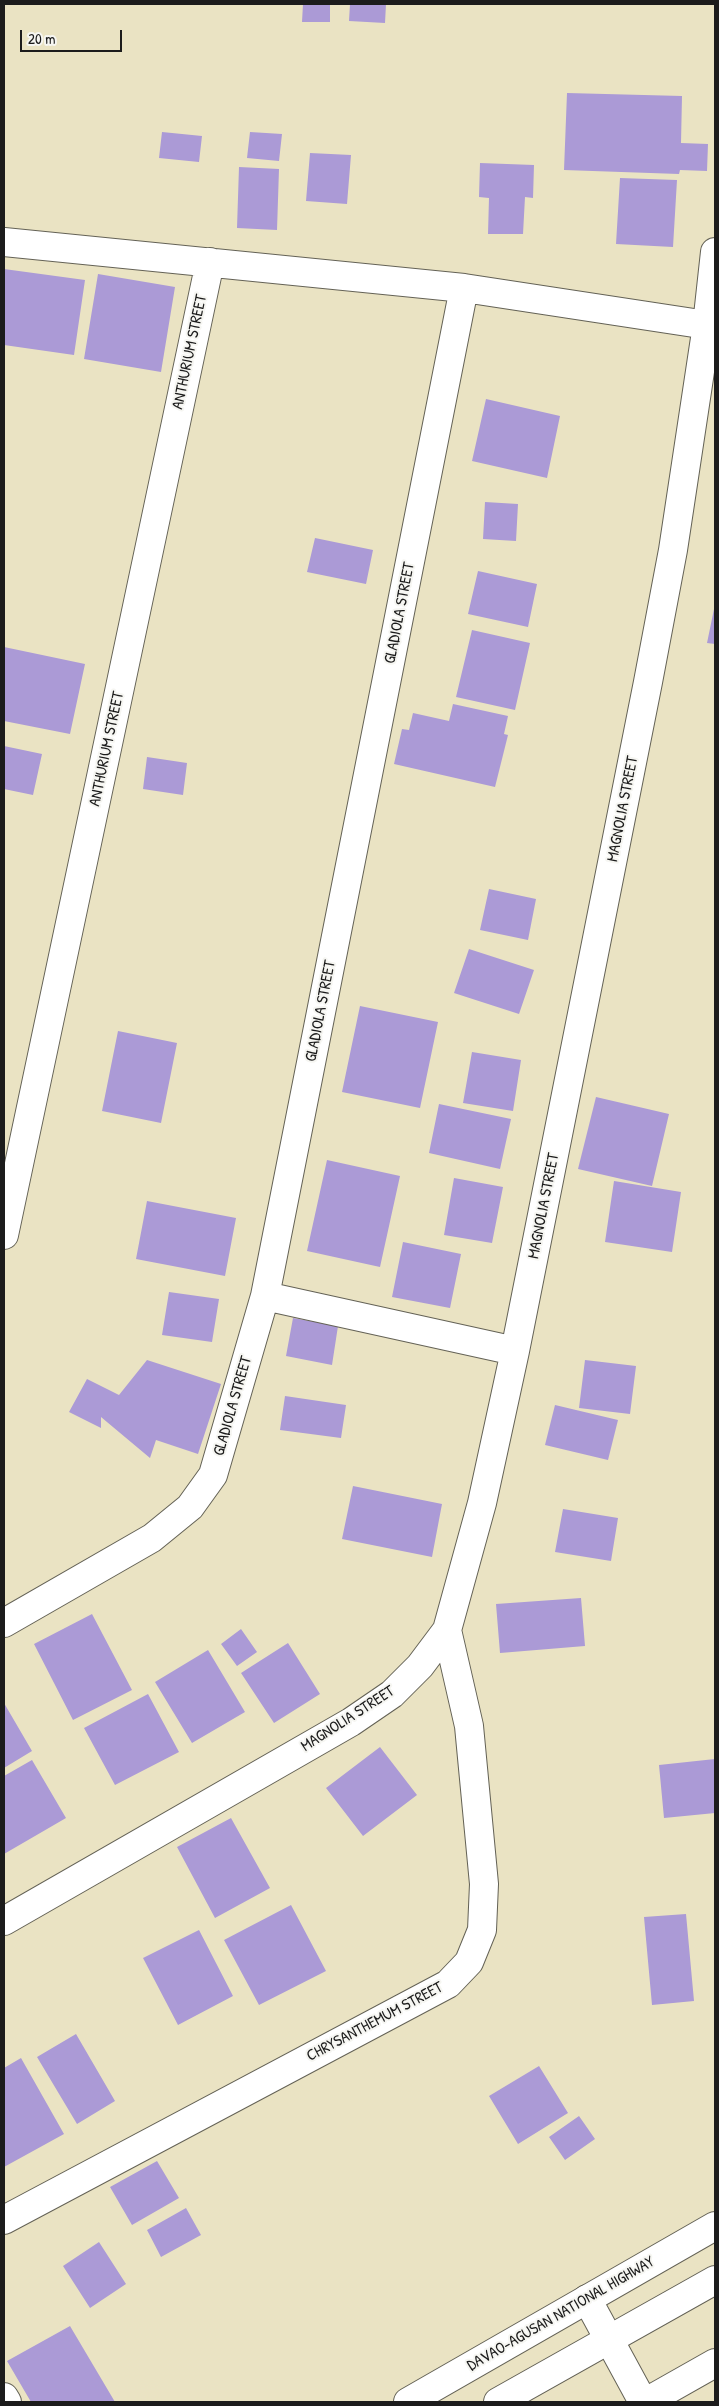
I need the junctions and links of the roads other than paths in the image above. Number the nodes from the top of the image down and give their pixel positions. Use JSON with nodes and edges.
{"nodes":[{"id":1,"x":4,"y":242,"type":"edge"},
{"id":2,"x":715,"y":252,"type":"edge"},
{"id":3,"x":210,"y":262,"type":"junction"},
{"id":4,"x":464,"y":288,"type":"junction"},
{"id":5,"x":707,"y":325,"type":"junction"},
{"id":6,"x":4,"y":1236,"type":"edge"},
{"id":7,"x":265,"y":1296,"type":"junction"},
{"id":8,"x":515,"y":1351,"type":"junction"},
{"id":9,"x":4,"y":1622,"type":"edge"},
{"id":10,"x":447,"y":1630,"type":"junction"},
{"id":11,"x":4,"y":1921,"type":"edge"},
{"id":12,"x":4,"y":2220,"type":"edge"},
{"id":13,"x":715,"y":2226,"type":"edge"},
{"id":14,"x":715,"y":2280,"type":"edge"},
{"id":15,"x":587,"y":2299,"type":"junction"},
{"id":16,"x":609,"y":2340,"type":"junction"},
{"id":17,"x":715,"y":2363,"type":"edge"},
{"id":18,"x":4,"y":2397,"type":"edge"},
{"id":19,"x":7,"y":2402,"type":"edge"},
{"id":20,"x":408,"y":2402,"type":"edge"},
{"id":21,"x":498,"y":2402,"type":"edge"},
{"id":22,"x":644,"y":2402,"type":"edge"}],
"edges":[{"from":1,"to":3,"type":"main road"},
{"from":2,"to":5,"type":"main road","name":"MAGNOLIA STREET"},
{"from":3,"to":4,"type":"main road"},
{"from":3,"to":6,"type":"main road","name":"ANTHURIUM STREET"},
{"from":4,"to":5,"type":"main road"},
{"from":4,"to":7,"type":"main road","name":"GLADIOLA STREET"},
{"from":5,"to":8,"type":"main road","name":"MAGNOLIA STREET"},
{"from":7,"to":8,"type":"main road"},
{"from":7,"to":9,"type":"main road","name":"GLADIOLA STREET"},
{"from":8,"to":10,"type":"main road","name":"MAGNOLIA STREET"},
{"from":10,"to":11,"type":"main road","name":"MAGNOLIA STREET"},
{"from":10,"to":12,"type":"main road","name":"CHRYSANTHEMUM STREET"},
{"from":13,"to":15,"type":"main road","name":"DAVAO-AGUSAN NATIONAL HIGHWAY"},
{"from":14,"to":16,"type":"main road"},
{"from":15,"to":16,"type":"main road"},
{"from":15,"to":20,"type":"main road","name":"DAVAO-AGUSAN NATIONAL HIGHWAY"},
{"from":16,"to":21,"type":"main road"},
{"from":16,"to":22,"type":"main road"},
{"from":17,"to":22,"type":"main road"},
{"from":18,"to":19,"type":"main road"}]}
